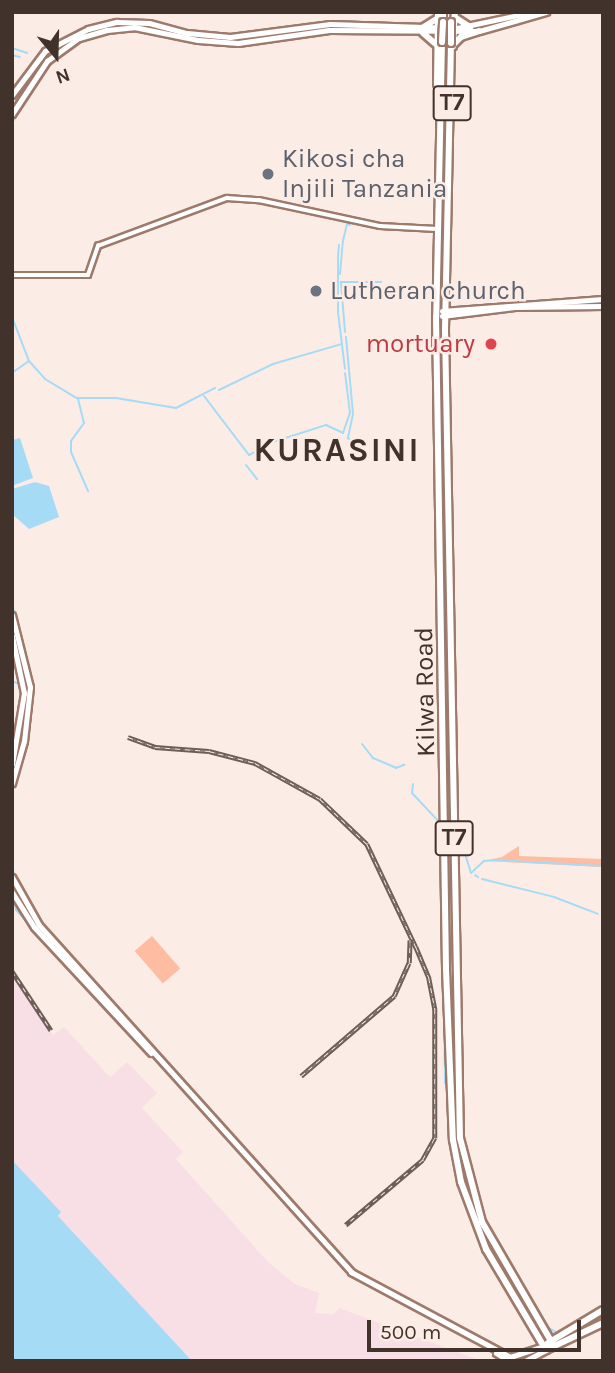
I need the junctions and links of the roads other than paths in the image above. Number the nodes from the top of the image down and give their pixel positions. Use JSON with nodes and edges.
{"nodes":[{"id":1,"x":532,"y":12,"type":"edge"},
{"id":2,"x":546,"y":12,"type":"edge"},
{"id":3,"x":454,"y":20,"type":"edge"},
{"id":4,"x":440,"y":21,"type":"edge"},
{"id":5,"x":106,"y":27,"type":"junction"},
{"id":6,"x":470,"y":27,"type":"junction"},
{"id":7,"x":422,"y":31,"type":"junction"},
{"id":8,"x":479,"y":31,"type":"junction"},
{"id":9,"x":440,"y":44,"type":"junction"},
{"id":10,"x":452,"y":45,"type":"junction"},
{"id":11,"x":12,"y":95,"type":"edge"},
{"id":12,"x":12,"y":114,"type":"edge"},
{"id":13,"x":438,"y":229,"type":"junction"},
{"id":14,"x":12,"y":275,"type":"edge"},
{"id":15,"x":603,"y":299,"type":"edge"},
{"id":16,"x":603,"y":306,"type":"edge"},
{"id":17,"x":448,"y":313,"type":"junction"},
{"id":18,"x":436,"y":314,"type":"junction"},
{"id":19,"x":12,"y":615,"type":"edge"},
{"id":20,"x":12,"y":636,"type":"edge"},
{"id":21,"x":12,"y":764,"type":"edge"},
{"id":22,"x":12,"y":783,"type":"edge"},
{"id":23,"x":12,"y":877,"type":"edge"},
{"id":24,"x":12,"y":892,"type":"edge"},
{"id":25,"x":163,"y":1065,"type":"junction"},
{"id":26,"x":603,"y":1310,"type":"edge"},
{"id":27,"x":603,"y":1323,"type":"edge"},
{"id":28,"x":464,"y":1333,"type":"junction"},
{"id":29,"x":553,"y":1344,"type":"junction"},
{"id":30,"x":545,"y":1348,"type":"junction"},
{"id":31,"x":525,"y":1359,"type":"edge"},
{"id":32,"x":509,"y":1361,"type":"edge"}],
"edges":[{"from":1,"to":6,"type":"main road"},
{"from":2,"to":8,"type":"main road"},
{"from":3,"to":4,"type":"main road"},
{"from":3,"to":6,"type":"highway"},
{"from":3,"to":6,"type":"main road"},
{"from":3,"to":8,"type":"main road"},
{"from":3,"to":10,"type":"highway","name":"Kilwa Road","number":"T7","bridge":true},
{"from":3,"to":10,"type":"highway","number":"T7"},
{"from":4,"to":7,"type":"highway"},
{"from":4,"to":7,"type":"main road"},
{"from":4,"to":9,"type":"highway","name":"Kilwa Road","number":"T7","bridge":true},
{"from":4,"to":9,"type":"highway","number":"T7"},
{"from":5,"to":7,"type":"main road"},
{"from":5,"to":11,"type":"main road"},
{"from":5,"to":12,"type":"main road"},
{"from":7,"to":9,"type":"highway"},
{"from":8,"to":10,"type":"highway"},
{"from":9,"to":13,"type":"highway","name":"Kilwa Road","number":"T7"},
{"from":10,"to":17,"type":"highway","name":"Kilwa Road","number":"T7"},
{"from":13,"to":14,"type":"street"},
{"from":13,"to":18,"type":"highway","name":"Kilwa Road","number":"T7"},
{"from":15,"to":17,"type":"main road"},
{"from":16,"to":17,"type":"main road"},
{"from":17,"to":18,"type":"main road"},
{"from":17,"to":29,"type":"highway","name":"Kilwa Road","number":"T7"},
{"from":18,"to":30,"type":"highway","name":"Kilwa Road","number":"T7"},
{"from":19,"to":22,"type":"main road"},
{"from":20,"to":21,"type":"main road"},
{"from":23,"to":25,"type":"main road"},
{"from":24,"to":25,"type":"main road"},
{"from":25,"to":28,"type":"main road"},
{"from":26,"to":29,"type":"highway"},
{"from":27,"to":29,"type":"highway"},
{"from":28,"to":31,"type":"main road"},
{"from":28,"to":32,"type":"main road"},
{"from":29,"to":30,"type":"highway"},
{"from":30,"to":31,"type":"main road"}]}
